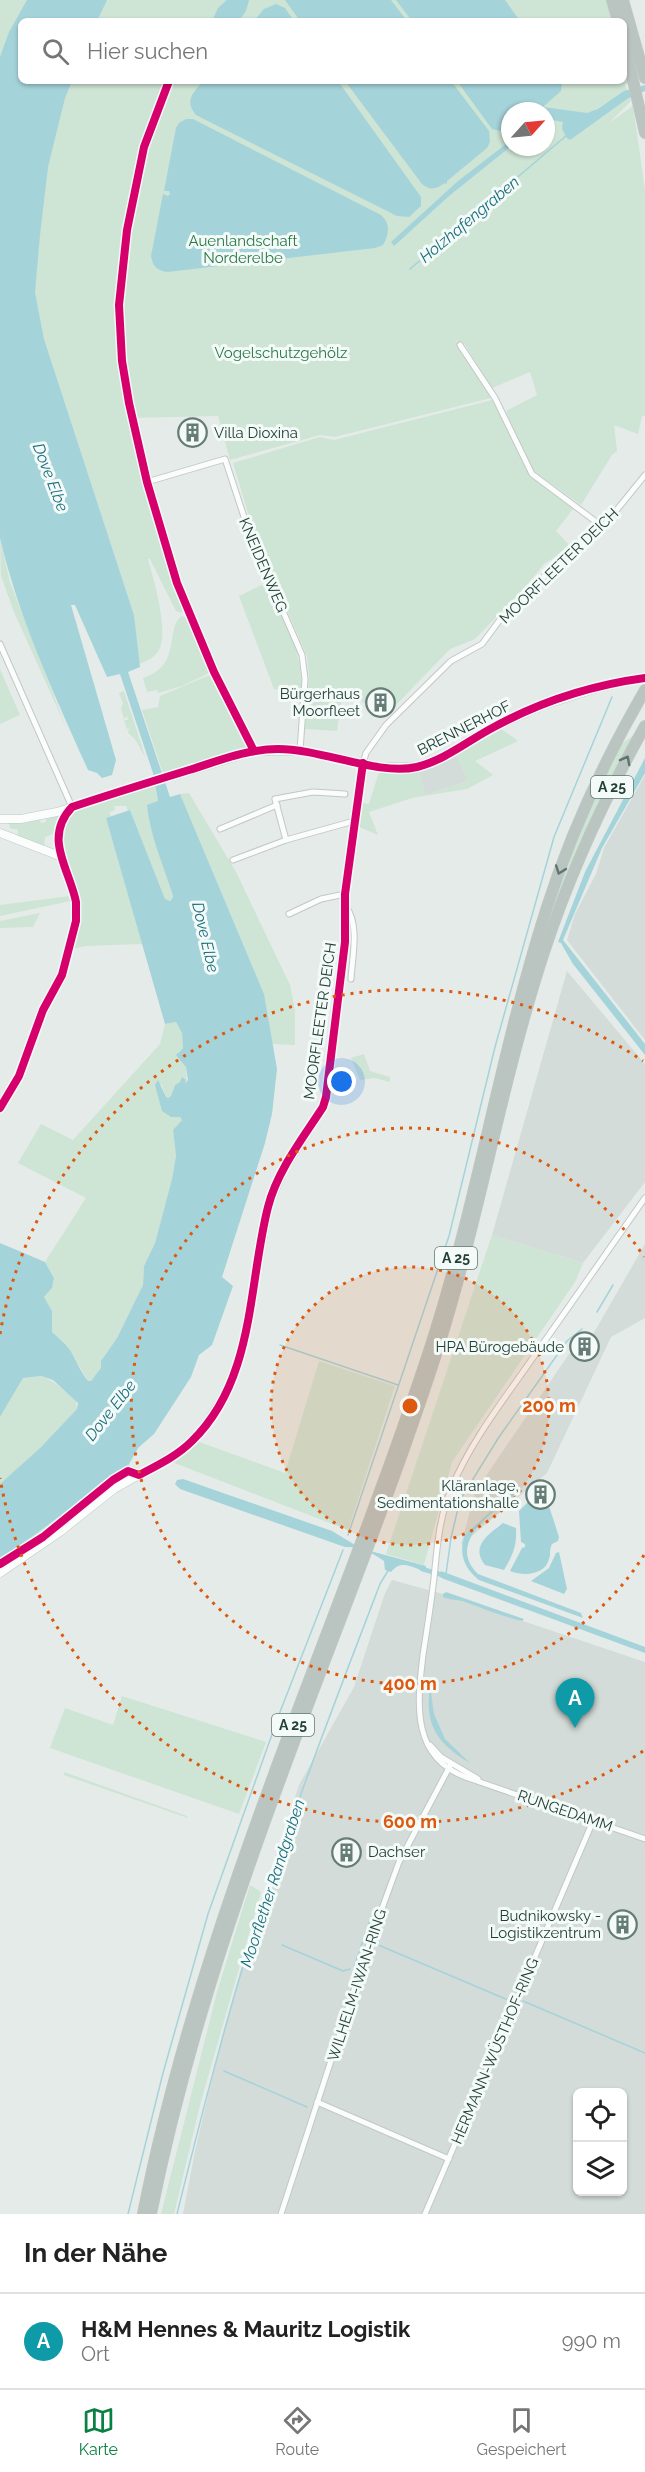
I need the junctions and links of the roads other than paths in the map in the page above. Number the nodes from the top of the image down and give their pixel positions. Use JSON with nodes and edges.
{"nodes":[{"id":1,"x":612,"y":0,"type":"edge"},
{"id":2,"x":623,"y":0,"type":"edge"},
{"id":3,"x":617,"y":18,"type":"edge"},
{"id":4,"x":627,"y":53,"type":"edge"},
{"id":5,"x":645,"y":78,"type":"edge"},
{"id":6,"x":645,"y":133,"type":"edge"},
{"id":7,"x":460,"y":345,"type":"dead end"},
{"id":8,"x":132,"y":417,"type":"dead end"},
{"id":9,"x":645,"y":475,"type":"edge"},
{"id":10,"x":147,"y":482,"type":"junction"},
{"id":11,"x":603,"y":527,"type":"junction"},
{"id":12,"x":0,"y":644,"type":"edge"},
{"id":13,"x":645,"y":678,"type":"edge"},
{"id":14,"x":645,"y":690,"type":"edge"},
{"id":15,"x":645,"y":726,"type":"edge"},
{"id":16,"x":254,"y":751,"type":"junction"},
{"id":17,"x":300,"y":751,"type":"junction"},
{"id":18,"x":363,"y":763,"type":"junction"},
{"id":19,"x":345,"y":794,"type":"dead end"},
{"id":20,"x":277,"y":805,"type":"junction"},
{"id":21,"x":72,"y":807,"type":"junction"},
{"id":22,"x":0,"y":819,"type":"edge"},
{"id":23,"x":354,"y":821,"type":"junction"},
{"id":24,"x":220,"y":829,"type":"dead end"},
{"id":25,"x":0,"y":832,"type":"edge"},
{"id":26,"x":286,"y":840,"type":"junction"},
{"id":27,"x":62,"y":857,"type":"junction"},
{"id":28,"x":233,"y":860,"type":"dead end"},
{"id":29,"x":345,"y":894,"type":"junction"},
{"id":30,"x":345,"y":907,"type":"junction"},
{"id":31,"x":289,"y":914,"type":"dead end"},
{"id":32,"x":351,"y":979,"type":"dead end"},
{"id":33,"x":0,"y":1108,"type":"edge"},
{"id":34,"x":645,"y":1198,"type":"edge"},
{"id":35,"x":364,"y":1549,"type":"junction"},
{"id":36,"x":0,"y":1573,"type":"edge"},
{"id":37,"x":450,"y":1766,"type":"junction"},
{"id":38,"x":593,"y":1821,"type":"junction"},
{"id":39,"x":645,"y":1839,"type":"edge"},
{"id":40,"x":317,"y":2103,"type":"junction"},
{"id":41,"x":449,"y":2159,"type":"junction"},
{"id":42,"x":143,"y":2214,"type":"edge"},
{"id":43,"x":151,"y":2214,"type":"edge"},
{"id":44,"x":281,"y":2214,"type":"edge"},
{"id":45,"x":425,"y":2214,"type":"edge"}],
"edges":[{"from":1,"to":3,"type":"highway"},
{"from":2,"to":5,"type":"highway"},
{"from":4,"to":6,"type":"highway"},
{"from":7,"to":11,"type":"street"},
{"from":8,"to":10,"type":"street"},
{"from":9,"to":11,"type":"street","name":"MOORFLEETER DEICH"},
{"from":10,"to":16,"type":"street"},
{"from":10,"to":17,"type":"street","name":"KNEIDENWEG"},
{"from":11,"to":18,"type":"street","name":"MOORFLEETER DEICH"},
{"from":12,"to":21,"type":"street"},
{"from":13,"to":18,"type":"street","name":"BRENNERHOF"},
{"from":14,"to":35,"type":"highway","number":"A 25","one_way":true},
{"from":35,"to":15,"type":"highway","number":"A 25","one_way":true},
{"from":16,"to":17,"type":"street","name":"BRENNERHOF"},
{"from":16,"to":21,"type":"street","name":"BRENNERHOF"},
{"from":17,"to":18,"type":"street","name":"BRENNERHOF"},
{"from":18,"to":23,"type":"street","name":"MOORFLEETER DEICH"},
{"from":19,"to":20,"type":"street"},
{"from":20,"to":24,"type":"street"},
{"from":20,"to":26,"type":"street"},
{"from":21,"to":22,"type":"street","name":"BRENNERHOF"},
{"from":21,"to":27,"type":"street"},
{"from":23,"to":26,"type":"street"},
{"from":23,"to":29,"type":"street","name":"MOORFLEETER DEICH"},
{"from":25,"to":27,"type":"street"},
{"from":26,"to":28,"type":"street"},
{"from":27,"to":33,"type":"street"},
{"from":29,"to":30,"type":"street","name":"MOORFLEETER DEICH"},
{"from":29,"to":31,"type":"street"},
{"from":30,"to":32,"type":"street","name":"MOORFLEETER DEICH"},
{"from":30,"to":36,"type":"street","name":"MOORFLEETER DEICH"},
{"from":34,"to":37,"type":"street","name":"RUNGEDAMM"},
{"from":35,"to":42,"type":"highway","number":"A 25"},
{"from":35,"to":43,"type":"highway","number":"A 25"},
{"from":37,"to":38,"type":"street","name":"RUNGEDAMM"},
{"from":37,"to":40,"type":"street","name":"WILHELM-IWAN-RING"},
{"from":38,"to":39,"type":"street","name":"RUNGEDAMM"},
{"from":38,"to":41,"type":"street","name":"HERMANN-WÜSTHOF-RING"},
{"from":40,"to":41,"type":"street"},
{"from":40,"to":44,"type":"street","name":"WILHELM-IWAN-RING"},
{"from":41,"to":45,"type":"street","name":"HERMANN-WÜSTHOF-RING"}]}
